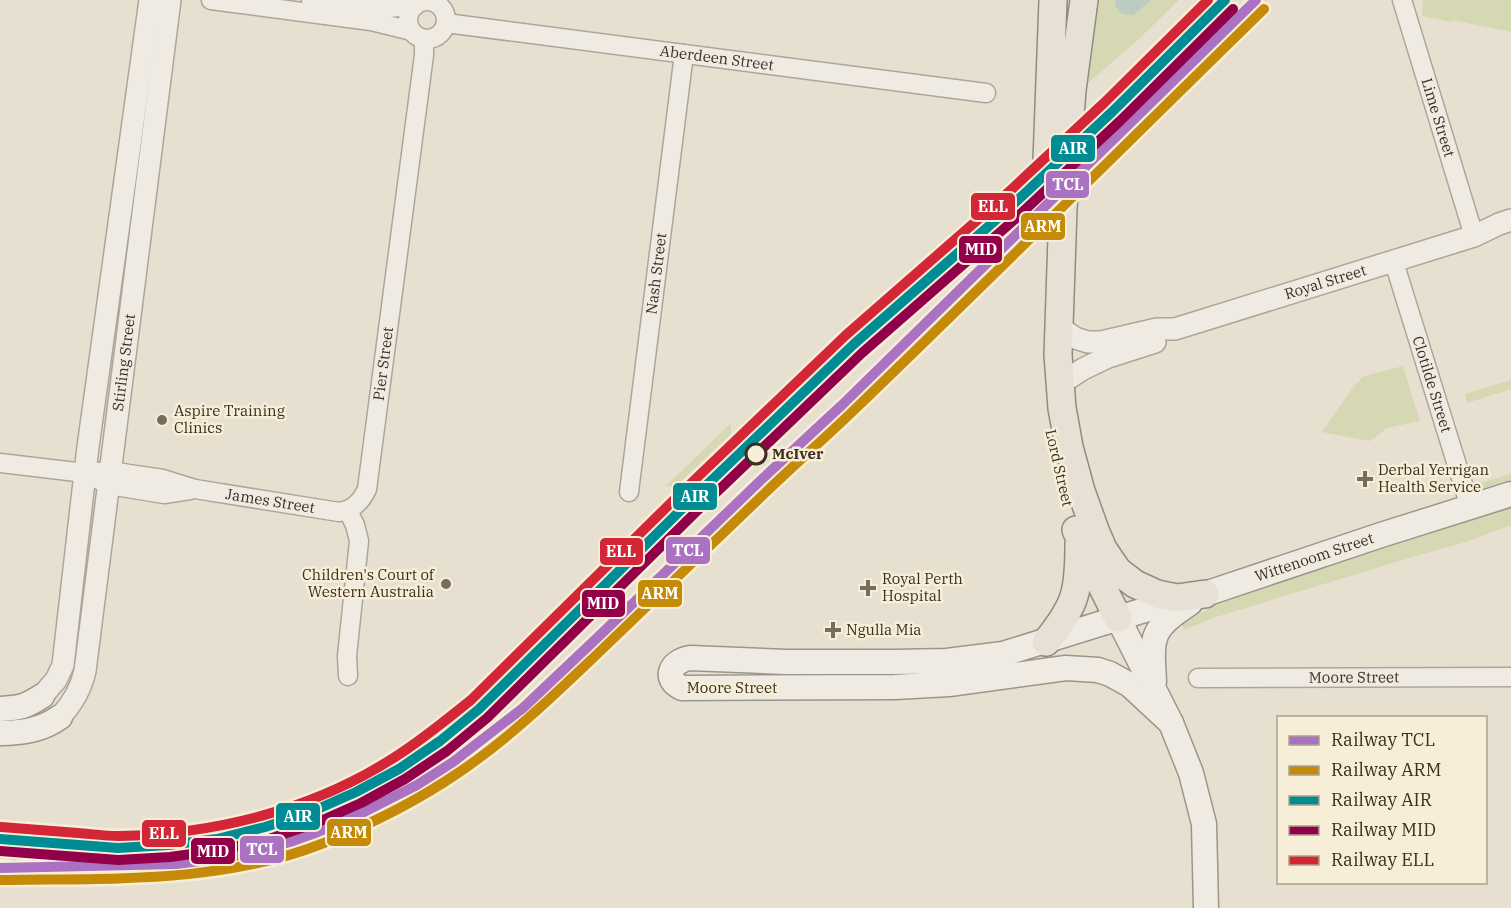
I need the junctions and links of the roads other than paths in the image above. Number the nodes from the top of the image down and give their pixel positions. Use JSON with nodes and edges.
{"nodes":[{"id":1,"x":150,"y":0,"type":"edge"},
{"id":2,"x":170,"y":0,"type":"edge"},
{"id":3,"x":211,"y":0,"type":"edge"},
{"id":4,"x":311,"y":0,"type":"edge"},
{"id":5,"x":1053,"y":0,"type":"edge"},
{"id":6,"x":1083,"y":0,"type":"edge"},
{"id":7,"x":1402,"y":0,"type":"edge"},
{"id":8,"x":424,"y":3,"type":"edge"},
{"id":9,"x":446,"y":23,"type":"junction"},
{"id":10,"x":418,"y":35,"type":"junction"},
{"id":11,"x":684,"y":54,"type":"junction"},
{"id":12,"x":986,"y":93,"type":"dead end"},
{"id":13,"x":1054,"y":218,"type":"junction"},
{"id":14,"x":1511,"y":220,"type":"edge"},
{"id":15,"x":1511,"y":231,"type":"edge"},
{"id":16,"x":1474,"y":236,"type":"junction"},
{"id":17,"x":1394,"y":262,"type":"junction"},
{"id":18,"x":1059,"y":327,"type":"junction"},
{"id":19,"x":1175,"y":328,"type":"junction"},
{"id":20,"x":1060,"y":384,"type":"junction"},
{"id":21,"x":0,"y":463,"type":"edge"},
{"id":22,"x":85,"y":473,"type":"junction"},
{"id":23,"x":110,"y":478,"type":"junction"},
{"id":24,"x":629,"y":492,"type":"dead end"},
{"id":25,"x":1511,"y":494,"type":"edge"},
{"id":26,"x":1470,"y":507,"type":"junction"},
{"id":27,"x":348,"y":511,"type":"junction"},
{"id":28,"x":1079,"y":540,"type":"junction"},
{"id":29,"x":102,"y":542,"type":"junction"},
{"id":30,"x":72,"y":589,"type":"junction"},
{"id":31,"x":1205,"y":594,"type":"junction"},
{"id":32,"x":1118,"y":618,"type":"junction"},
{"id":33,"x":1046,"y":642,"type":"junction"},
{"id":34,"x":348,"y":676,"type":"dead end"},
{"id":35,"x":1511,"y":677,"type":"edge"},
{"id":36,"x":1198,"y":678,"type":"dead end"},
{"id":37,"x":1154,"y":688,"type":"junction"},
{"id":38,"x":42,"y":696,"type":"joint"},
{"id":39,"x":0,"y":709,"type":"edge"},
{"id":40,"x":60,"y":717,"type":"joint"},
{"id":41,"x":1171,"y":723,"type":"junction"},
{"id":42,"x":0,"y":733,"type":"edge"},
{"id":43,"x":1206,"y":908,"type":"edge"}],
"edges":[{"from":1,"to":22,"type":"street","name":"Stirling Street"},
{"from":2,"to":23,"type":"street","name":"Stirling Street"},
{"from":3,"to":10,"type":"street"},
{"from":4,"to":8,"type":"street"},
{"from":5,"to":13,"type":"main road","name":"Lord Street"},
{"from":6,"to":13,"type":"main road","name":"Lord Street"},
{"from":7,"to":16,"type":"street","name":"Lime Street"},
{"from":8,"to":9,"type":"street"},
{"from":8,"to":10,"type":"street"},
{"from":9,"to":10,"type":"street"},
{"from":9,"to":11,"type":"street","name":"Aberdeen Street"},
{"from":10,"to":27,"type":"street","name":"Pier Street"},
{"from":11,"to":12,"type":"street","name":"Aberdeen Street"},
{"from":11,"to":24,"type":"street","name":"Nash Street"},
{"from":13,"to":18,"type":"main road","name":"Lord Street"},
{"from":13,"to":28,"type":"main road","name":"Lord Street"},
{"from":14,"to":16,"type":"street","name":"Royal Street"},
{"from":15,"to":16,"type":"street","name":"Royal Street"},
{"from":16,"to":17,"type":"street","name":"Royal Street"},
{"from":17,"to":19,"type":"street","name":"Royal Street"},
{"from":17,"to":26,"type":"street","name":"Clotilde Street"},
{"from":18,"to":19,"type":"street","name":"Royal Street"},
{"from":18,"to":20,"type":"main road","name":"Lord Street"},
{"from":19,"to":20,"type":"street","name":"Royal Street"},
{"from":20,"to":31,"type":"main road","name":"Lord Street"},
{"from":21,"to":22,"type":"street","name":"James Street"},
{"from":22,"to":23,"type":"street","name":"James Street"},
{"from":22,"to":30,"type":"street","name":"Stirling Street"},
{"from":23,"to":27,"type":"street","name":"James Street"},
{"from":23,"to":29,"type":"street","name":"Stirling Street"},
{"from":25,"to":26,"type":"main road","name":"Wittenoom Street"},
{"from":26,"to":31,"type":"main road","name":"Wittenoom Street"},
{"from":27,"to":34,"type":"street"},
{"from":28,"to":32,"type":"main road","name":"Lord Street"},
{"from":28,"to":33,"type":"main road"},
{"from":29,"to":30,"type":"street"},
{"from":29,"to":40,"type":"street","name":"Stirling Street"},
{"from":30,"to":38,"type":"street","name":"Stirling Street"},
{"from":31,"to":32,"type":"main road","name":"Wittenoom Street"},
{"from":31,"to":37,"type":"main road"},
{"from":32,"to":33,"type":"main road","name":"Moore Street"},
{"from":32,"to":37,"type":"main road","name":"Lord Street"},
{"from":33,"to":41,"type":"main road","name":"Moore Street"},
{"from":35,"to":36,"type":"street","name":"Moore Street"},
{"from":37,"to":41,"type":"main road","name":"Lord Street"},
{"from":38,"to":39,"type":"main road"},
{"from":40,"to":42,"type":"main road"},
{"from":41,"to":43,"type":"main road","name":"Lord Street"}]}
